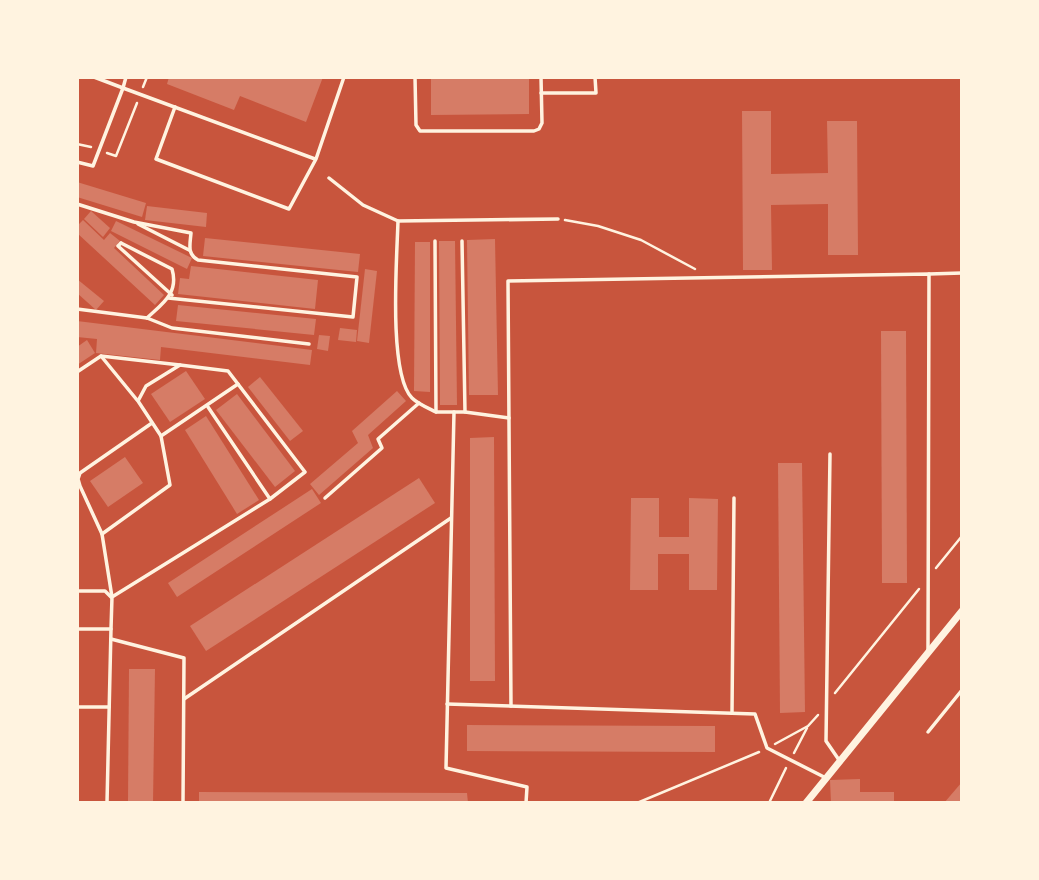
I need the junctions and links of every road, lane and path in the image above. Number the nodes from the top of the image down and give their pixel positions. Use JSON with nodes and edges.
{"nodes":[{"id":1,"x":94,"y":77,"type":"edge"},
{"id":2,"x":126,"y":77,"type":"edge"},
{"id":3,"x":147,"y":77,"type":"edge"},
{"id":4,"x":344,"y":77,"type":"edge"},
{"id":5,"x":415,"y":77,"type":"edge"},
{"id":6,"x":541,"y":77,"type":"edge"},
{"id":7,"x":595,"y":77,"type":"edge"},
{"id":8,"x":123,"y":88,"type":"junction"},
{"id":9,"x":541,"y":93,"type":"junction"},
{"id":10,"x":140,"y":94,"type":"junction"},
{"id":11,"x":175,"y":107,"type":"junction"},
{"id":12,"x":77,"y":144,"type":"edge"},
{"id":13,"x":99,"y":150,"type":"junction"},
{"id":14,"x":316,"y":159,"type":"junction"},
{"id":15,"x":77,"y":162,"type":"edge"},
{"id":16,"x":329,"y":178,"type":"dead end"},
{"id":17,"x":77,"y":204,"type":"edge"},
{"id":18,"x":558,"y":219,"type":"joint"},
{"id":19,"x":398,"y":221,"type":"junction"},
{"id":20,"x":134,"y":222,"type":"junction"},
{"id":21,"x":435,"y":242,"type":"dead end"},
{"id":22,"x":462,"y":242,"type":"dead end"},
{"id":23,"x":189,"y":250,"type":"junction"},
{"id":24,"x":962,"y":273,"type":"edge"},
{"id":25,"x":929,"y":274,"type":"junction"},
{"id":26,"x":716,"y":277,"type":"junction"},
{"id":27,"x":170,"y":297,"type":"junction"},
{"id":28,"x":77,"y":309,"type":"edge"},
{"id":29,"x":147,"y":318,"type":"junction"},
{"id":30,"x":309,"y":344,"type":"dead end"},
{"id":31,"x":101,"y":356,"type":"junction"},
{"id":32,"x":180,"y":365,"type":"junction"},
{"id":33,"x":77,"y":372,"type":"edge"},
{"id":34,"x":238,"y":384,"type":"junction"},
{"id":35,"x":138,"y":401,"type":"junction"},
{"id":36,"x":419,"y":403,"type":"junction"},
{"id":37,"x":208,"y":407,"type":"junction"},
{"id":38,"x":436,"y":412,"type":"junction"},
{"id":39,"x":454,"y":412,"type":"junction"},
{"id":40,"x":466,"y":412,"type":"junction"},
{"id":41,"x":509,"y":418,"type":"junction"},
{"id":42,"x":152,"y":423,"type":"junction"},
{"id":43,"x":161,"y":436,"type":"junction"},
{"id":44,"x":830,"y":454,"type":"dead end"},
{"id":45,"x":325,"y":498,"type":"dead end"},
{"id":46,"x":734,"y":498,"type":"dead end"},
{"id":47,"x":270,"y":499,"type":"junction"},
{"id":48,"x":451,"y":518,"type":"junction"},
{"id":49,"x":102,"y":534,"type":"junction"},
{"id":50,"x":962,"y":536,"type":"edge"},
{"id":51,"x":930,"y":576,"type":"junction"},
{"id":52,"x":77,"y":591,"type":"edge"},
{"id":53,"x":112,"y":597,"type":"junction"},
{"id":54,"x":962,"y":611,"type":"edge"},
{"id":55,"x":77,"y":629,"type":"edge"},
{"id":56,"x":111,"y":629,"type":"junction"},
{"id":57,"x":111,"y":639,"type":"junction"},
{"id":58,"x":928,"y":653,"type":"junction"},
{"id":59,"x":962,"y":690,"type":"edge"},
{"id":60,"x":184,"y":699,"type":"junction"},
{"id":61,"x":447,"y":704,"type":"junction"},
{"id":62,"x":827,"y":704,"type":"junction"},
{"id":63,"x":511,"y":706,"type":"junction"},
{"id":64,"x":77,"y":707,"type":"edge"},
{"id":65,"x":109,"y":707,"type":"junction"},
{"id":66,"x":732,"y":713,"type":"junction"},
{"id":67,"x":928,"y":732,"type":"dead end"},
{"id":68,"x":767,"y":748,"type":"junction"},
{"id":69,"x":840,"y":762,"type":"junction"},
{"id":70,"x":826,"y":778,"type":"junction"},
{"id":71,"x":107,"y":803,"type":"edge"},
{"id":72,"x":183,"y":803,"type":"edge"},
{"id":73,"x":526,"y":803,"type":"edge"},
{"id":74,"x":637,"y":803,"type":"edge"},
{"id":75,"x":806,"y":803,"type":"edge"}],
"edges":[{"from":1,"to":8,"type":"lane"},
{"from":2,"to":8,"type":"lane"},
{"from":3,"to":10,"type":"path"},
{"from":4,"to":14,"type":"lane"},
{"from":5,"to":9,"type":"lane"},
{"from":6,"to":9,"type":"lane"},
{"from":7,"to":9,"type":"lane"},
{"from":8,"to":10,"type":"lane"},
{"from":8,"to":13,"type":"lane"},
{"from":10,"to":11,"type":"lane"},
{"from":10,"to":13,"type":"path"},
{"from":11,"to":14,"type":"lane"},
{"from":11,"to":14,"type":"lane"},
{"from":12,"to":13,"type":"path"},
{"from":13,"to":15,"type":"lane"},
{"from":16,"to":19,"type":"lane"},
{"from":17,"to":20,"type":"lane"},
{"from":18,"to":19,"type":"lane"},
{"from":18,"to":26,"type":"path"},
{"from":19,"to":36,"type":"lane"},
{"from":20,"to":23,"type":"lane"},
{"from":20,"to":23,"type":"lane"},
{"from":21,"to":38,"type":"lane"},
{"from":22,"to":40,"type":"lane"},
{"from":23,"to":27,"type":"lane"},
{"from":24,"to":25,"type":"lane"},
{"from":25,"to":26,"type":"lane"},
{"from":25,"to":51,"type":"lane"},
{"from":26,"to":41,"type":"lane"},
{"from":27,"to":27,"type":"lane"},
{"from":27,"to":29,"type":"lane"},
{"from":28,"to":29,"type":"lane"},
{"from":29,"to":30,"type":"lane"},
{"from":31,"to":32,"type":"lane"},
{"from":31,"to":33,"type":"lane"},
{"from":31,"to":35,"type":"lane"},
{"from":32,"to":34,"type":"lane"},
{"from":32,"to":35,"type":"lane"},
{"from":34,"to":37,"type":"lane"},
{"from":34,"to":47,"type":"lane"},
{"from":35,"to":42,"type":"lane"},
{"from":36,"to":38,"type":"lane"},
{"from":36,"to":45,"type":"lane"},
{"from":37,"to":43,"type":"lane"},
{"from":37,"to":47,"type":"lane"},
{"from":38,"to":39,"type":"lane"},
{"from":39,"to":40,"type":"lane"},
{"from":39,"to":48,"type":"lane"},
{"from":40,"to":41,"type":"lane"},
{"from":41,"to":63,"type":"lane"},
{"from":42,"to":43,"type":"lane"},
{"from":42,"to":49,"type":"lane"},
{"from":43,"to":49,"type":"lane"},
{"from":44,"to":62,"type":"lane"},
{"from":46,"to":66,"type":"lane"},
{"from":47,"to":53,"type":"lane"},
{"from":48,"to":60,"type":"lane"},
{"from":48,"to":61,"type":"lane"},
{"from":49,"to":53,"type":"lane"},
{"from":50,"to":51,"type":"path"},
{"from":51,"to":58,"type":"lane"},
{"from":51,"to":62,"type":"path"},
{"from":52,"to":53,"type":"lane"},
{"from":53,"to":56,"type":"lane"},
{"from":54,"to":58,"type":"street"},
{"from":55,"to":56,"type":"lane"},
{"from":56,"to":57,"type":"lane"},
{"from":57,"to":60,"type":"lane"},
{"from":57,"to":65,"type":"lane"},
{"from":58,"to":69,"type":"street"},
{"from":59,"to":67,"type":"lane"},
{"from":60,"to":72,"type":"lane"},
{"from":61,"to":63,"type":"lane"},
{"from":61,"to":73,"type":"lane"},
{"from":62,"to":68,"type":"path"},
{"from":62,"to":69,"type":"lane"},
{"from":63,"to":66,"type":"lane"},
{"from":64,"to":65,"type":"lane"},
{"from":65,"to":71,"type":"lane"},
{"from":66,"to":68,"type":"lane"},
{"from":68,"to":70,"type":"lane"},
{"from":68,"to":74,"type":"path"},
{"from":69,"to":70,"type":"street"},
{"from":70,"to":75,"type":"street"}]}
